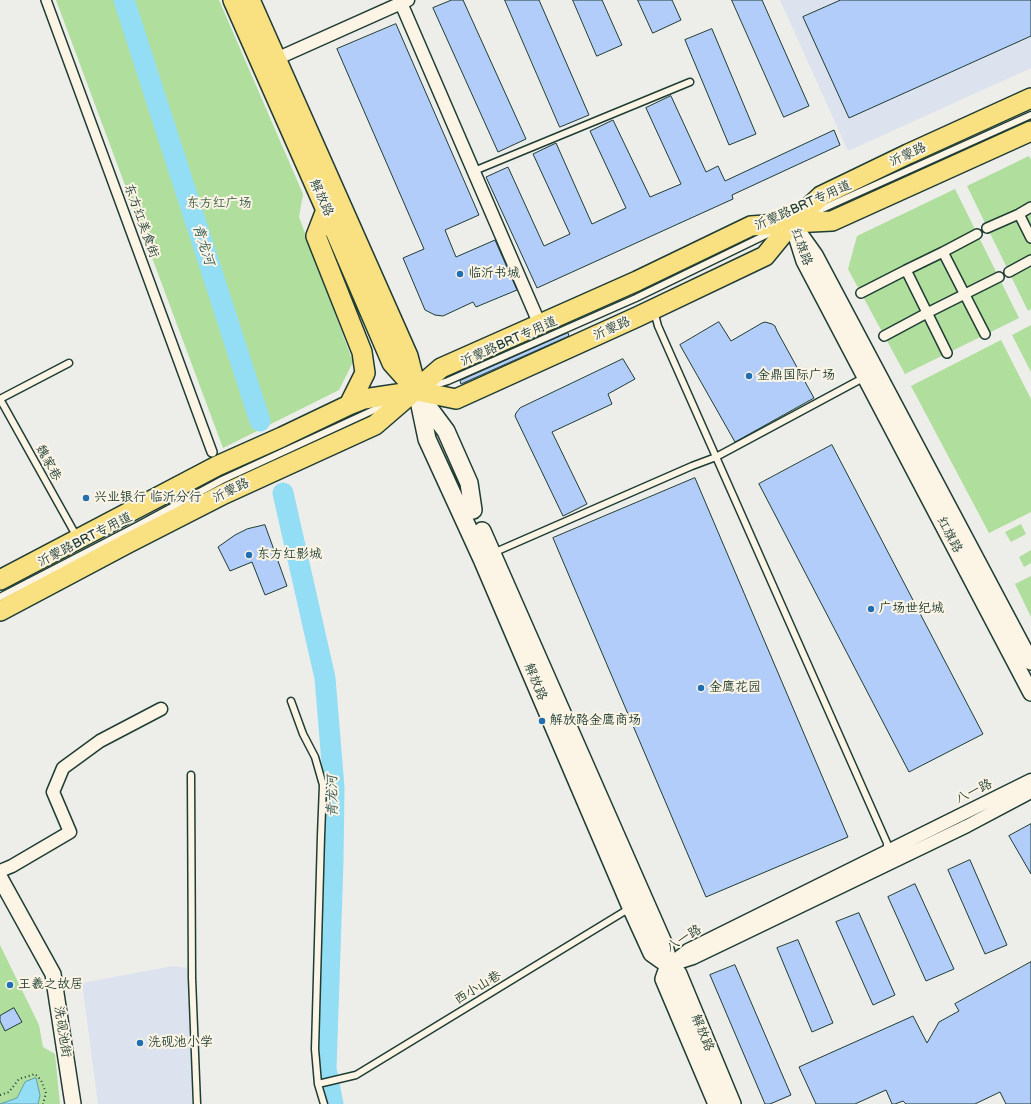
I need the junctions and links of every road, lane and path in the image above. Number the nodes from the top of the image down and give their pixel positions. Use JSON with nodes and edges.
{"nodes":[{"id":1,"x":46,"y":0,"type":"edge"},
{"id":2,"x":233,"y":0,"type":"edge"},
{"id":3,"x":250,"y":0,"type":"edge"},
{"id":4,"x":404,"y":2,"type":"edge"},
{"id":5,"x":276,"y":58,"type":"junction"},
{"id":6,"x":690,"y":82,"type":"dead end"},
{"id":7,"x":1031,"y":98,"type":"edge"},
{"id":8,"x":1031,"y":115,"type":"edge"},
{"id":9,"x":1031,"y":131,"type":"edge"},
{"id":10,"x":474,"y":171,"type":"junction"},
{"id":11,"x":1031,"y":207,"type":"edge"},
{"id":12,"x":326,"y":210,"type":"junction"},
{"id":13,"x":1019,"y":214,"type":"junction"},
{"id":14,"x":792,"y":223,"type":"junction"},
{"id":15,"x":987,"y":228,"type":"dead end"},
{"id":16,"x":977,"y":234,"type":"dead end"},
{"id":17,"x":1031,"y":238,"type":"edge"},
{"id":18,"x":943,"y":252,"type":"junction"},
{"id":19,"x":1031,"y":260,"type":"edge"},
{"id":20,"x":906,"y":270,"type":"junction"},
{"id":21,"x":1009,"y":272,"type":"dead end"},
{"id":22,"x":999,"y":277,"type":"dead end"},
{"id":23,"x":861,"y":293,"type":"dead end"},
{"id":24,"x":964,"y":294,"type":"junction"},
{"id":25,"x":653,"y":309,"type":"junction"},
{"id":26,"x":927,"y":313,"type":"junction"},
{"id":27,"x":540,"y":325,"type":"junction"},
{"id":28,"x":985,"y":334,"type":"dead end"},
{"id":29,"x":884,"y":336,"type":"dead end"},
{"id":30,"x":947,"y":353,"type":"dead end"},
{"id":31,"x":69,"y":363,"type":"dead end"},
{"id":32,"x":865,"y":377,"type":"junction"},
{"id":33,"x":417,"y":391,"type":"junction"},
{"id":34,"x":0,"y":399,"type":"edge"},
{"id":35,"x":349,"y":405,"type":"junction"},
{"id":36,"x":212,"y":452,"type":"dead end"},
{"id":37,"x":716,"y":457,"type":"junction"},
{"id":38,"x":78,"y":538,"type":"junction"},
{"id":39,"x":492,"y":553,"type":"junction"},
{"id":40,"x":0,"y":580,"type":"edge"},
{"id":41,"x":0,"y":597,"type":"edge"},
{"id":42,"x":0,"y":611,"type":"edge"},
{"id":43,"x":1031,"y":662,"type":"edge"},
{"id":44,"x":1031,"y":693,"type":"edge"},
{"id":45,"x":291,"y":701,"type":"dead end"},
{"id":46,"x":161,"y":709,"type":"dead end"},
{"id":47,"x":191,"y":775,"type":"dead end"},
{"id":48,"x":1031,"y":780,"type":"edge"},
{"id":49,"x":1031,"y":792,"type":"edge"},
{"id":50,"x":887,"y":851,"type":"junction"},
{"id":51,"x":892,"y":862,"type":"junction"},
{"id":52,"x":1,"y":879,"type":"edge"},
{"id":53,"x":632,"y":907,"type":"junction"},
{"id":54,"x":669,"y":965,"type":"junction"},
{"id":55,"x":321,"y":1083,"type":"junction"},
{"id":56,"x":0,"y":1095,"type":"edge"},
{"id":57,"x":43,"y":1104,"type":"edge"},
{"id":58,"x":73,"y":1104,"type":"edge"},
{"id":59,"x":196,"y":1104,"type":"edge"},
{"id":60,"x":324,"y":1104,"type":"edge"},
{"id":61,"x":717,"y":1104,"type":"edge"},
{"id":62,"x":732,"y":1104,"type":"edge"}],
"edges":[{"from":1,"to":36,"type":"street","name":"东方红美食街"},
{"from":2,"to":12,"type":"main road","name":"解放路"},
{"from":3,"to":5,"type":"main road","name":"解放路"},
{"from":4,"to":5,"type":"street"},
{"from":4,"to":10,"type":"street"},
{"from":5,"to":33,"type":"main road","name":"解放路"},
{"from":6,"to":10,"type":"lane"},
{"from":7,"to":14,"type":"main road","name":"沂蒙路"},
{"from":8,"to":14,"type":"lane","name":"沂蒙路BRT专用道"},
{"from":9,"to":14,"type":"main road","name":"沂蒙路"},
{"from":10,"to":27,"type":"street"},
{"from":11,"to":13,"type":"street"},
{"from":12,"to":33,"type":"main road","name":"解放路"},
{"from":12,"to":35,"type":"main road"},
{"from":13,"to":15,"type":"street"},
{"from":13,"to":17,"type":"street"},
{"from":14,"to":25,"type":"main road","name":"沂蒙路"},
{"from":14,"to":27,"type":"main road","name":"沂蒙路"},
{"from":14,"to":32,"type":"street","name":"红旗路"},
{"from":14,"to":33,"type":"lane","name":"沂蒙路BRT专用道"},
{"from":14,"to":43,"type":"street","name":"红旗路"},
{"from":16,"to":18,"type":"street"},
{"from":18,"to":20,"type":"street"},
{"from":18,"to":24,"type":"street"},
{"from":19,"to":21,"type":"street"},
{"from":20,"to":23,"type":"street"},
{"from":20,"to":26,"type":"street"},
{"from":22,"to":24,"type":"street"},
{"from":24,"to":26,"type":"street"},
{"from":24,"to":28,"type":"street"},
{"from":25,"to":33,"type":"main road","name":"沂蒙路"},
{"from":25,"to":37,"type":"lane"},
{"from":26,"to":29,"type":"street"},
{"from":26,"to":30,"type":"street"},
{"from":27,"to":33,"type":"main road","name":"沂蒙路"},
{"from":31,"to":34,"type":"lane"},
{"from":32,"to":37,"type":"lane"},
{"from":32,"to":44,"type":"street","name":"红旗路"},
{"from":33,"to":35,"type":"main road","name":"沂蒙路"},
{"from":33,"to":39,"type":"main road","name":"解放路"},
{"from":33,"to":41,"type":"lane","name":"沂蒙路BRT专用道"},
{"from":33,"to":42,"type":"main road","name":"沂蒙路"},
{"from":33,"to":53,"type":"main road","name":"解放路"},
{"from":34,"to":38,"type":"lane","name":"魏家巷"},
{"from":35,"to":38,"type":"main road","name":"沂蒙路"},
{"from":37,"to":39,"type":"lane"},
{"from":37,"to":50,"type":"lane"},
{"from":38,"to":40,"type":"main road","name":"沂蒙路"},
{"from":39,"to":54,"type":"main road","name":"解放路"},
{"from":45,"to":55,"type":"lane"},
{"from":46,"to":52,"type":"street"},
{"from":47,"to":59,"type":"lane"},
{"from":48,"to":50,"type":"street","name":"八一路"},
{"from":49,"to":51,"type":"street","name":"八一路"},
{"from":50,"to":51,"type":"lane"},
{"from":50,"to":54,"type":"street","name":"八一路"},
{"from":51,"to":54,"type":"street","name":"八一路"},
{"from":52,"to":58,"type":"street","name":"洗砚池街"},
{"from":53,"to":54,"type":"main road","name":"解放路"},
{"from":53,"to":55,"type":"lane","name":"西小山巷"},
{"from":54,"to":61,"type":"main road","name":"解放路"},
{"from":54,"to":62,"type":"main road","name":"解放路"},
{"from":55,"to":60,"type":"lane"},
{"from":56,"to":57,"type":"path"}]}
